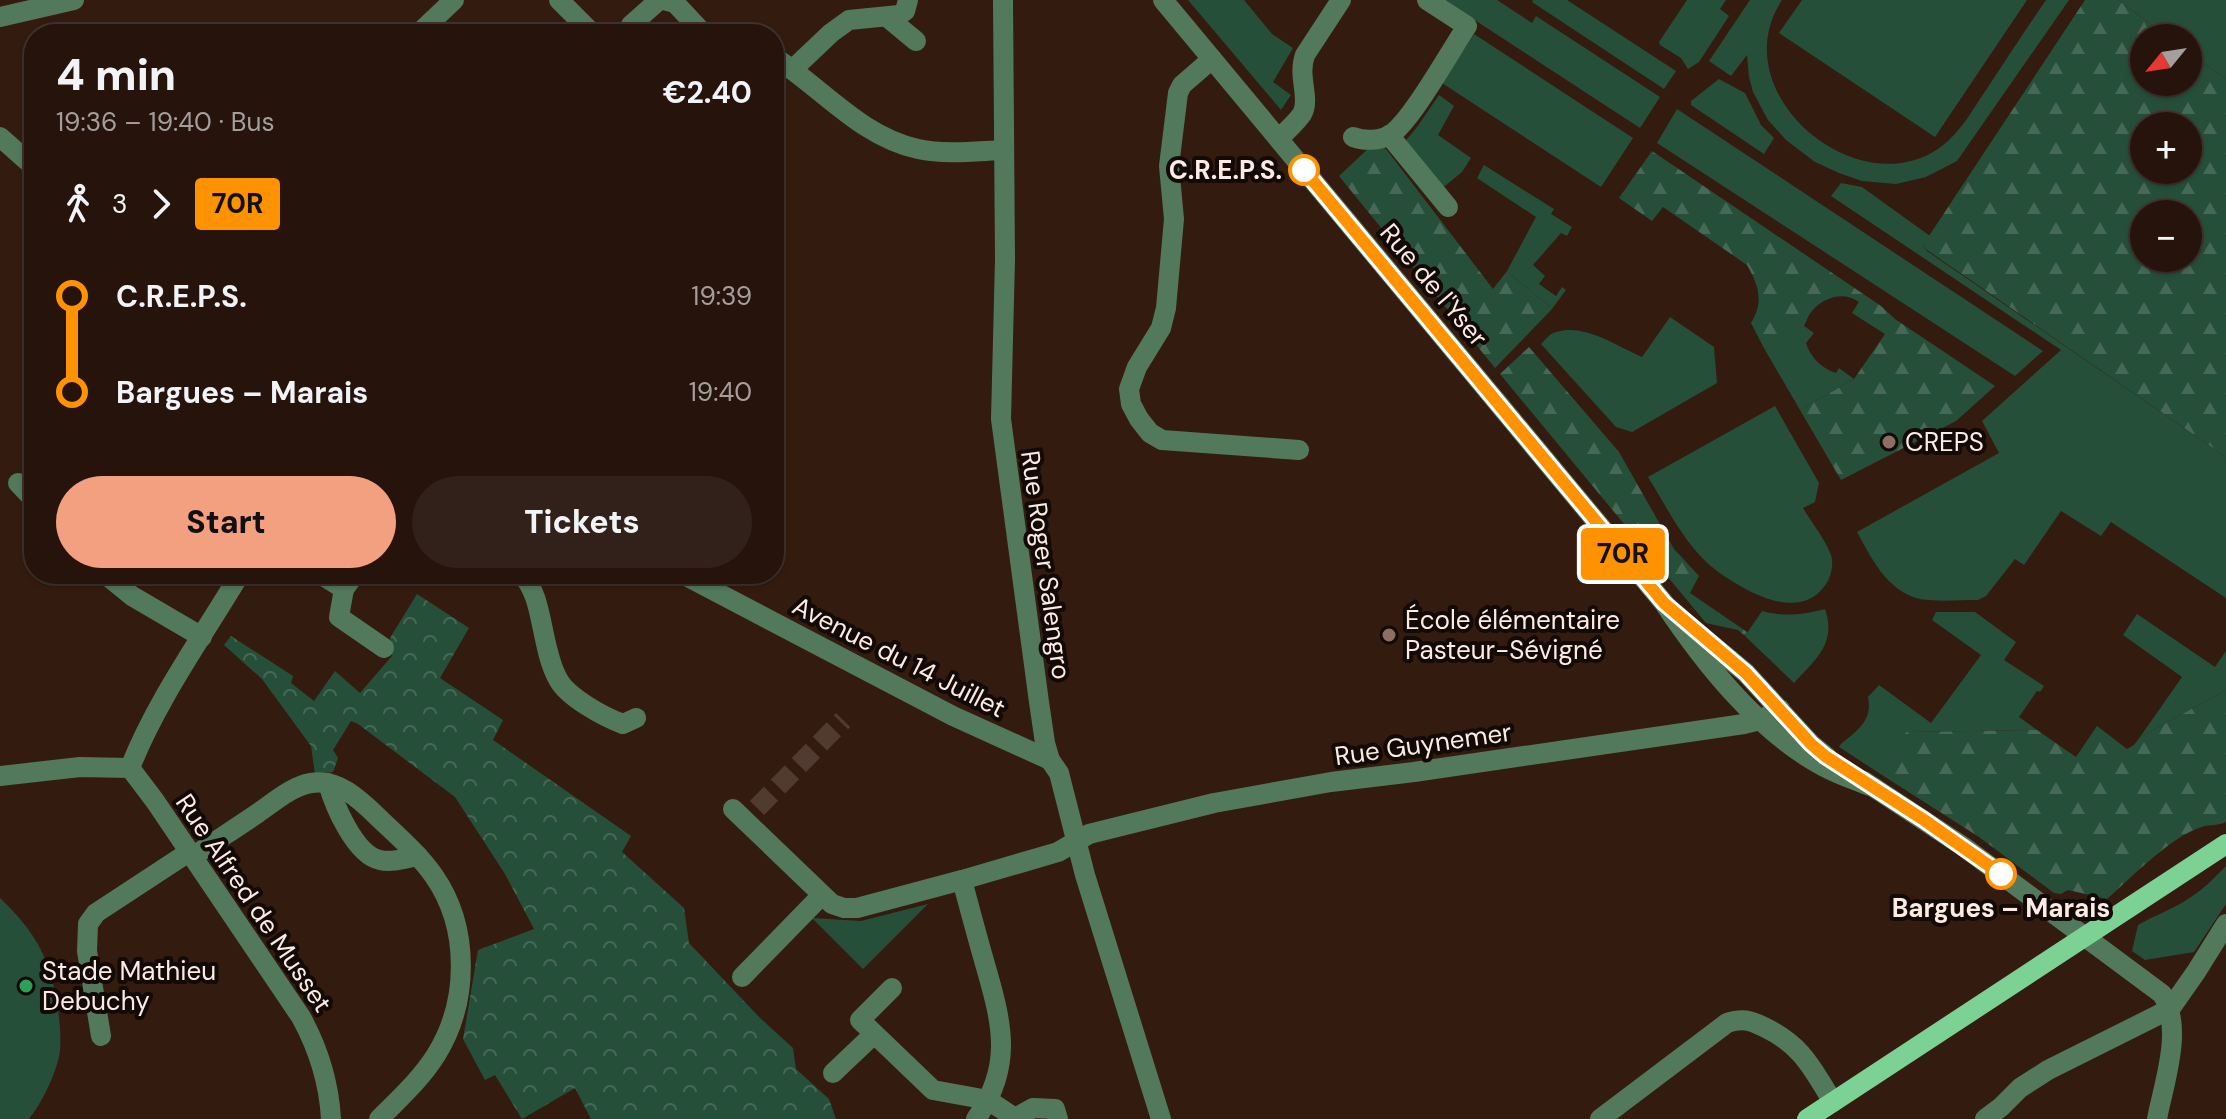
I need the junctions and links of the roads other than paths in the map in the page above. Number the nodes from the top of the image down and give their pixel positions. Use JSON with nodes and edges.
{"nodes":[{"id":1,"x":74,"y":0,"type":"edge"},
{"id":2,"x":454,"y":0,"type":"edge"},
{"id":3,"x":559,"y":0,"type":"edge"},
{"id":4,"x":664,"y":0,"type":"edge"},
{"id":5,"x":908,"y":0,"type":"edge"},
{"id":6,"x":1003,"y":0,"type":"edge"},
{"id":7,"x":1163,"y":0,"type":"edge"},
{"id":8,"x":1341,"y":0,"type":"edge"},
{"id":9,"x":1427,"y":0,"type":"edge"},
{"id":10,"x":0,"y":17,"type":"edge"},
{"id":11,"x":887,"y":17,"type":"junction"},
{"id":12,"x":429,"y":24,"type":"edge"},
{"id":13,"x":583,"y":24,"type":"edge"},
{"id":14,"x":632,"y":24,"type":"edge"},
{"id":15,"x":695,"y":24,"type":"edge"},
{"id":16,"x":916,"y":41,"type":"dead end"},
{"id":17,"x":1212,"y":59,"type":"junction"},
{"id":18,"x":784,"y":64,"type":"edge"},
{"id":19,"x":792,"y":70,"type":"junction"},
{"id":20,"x":1389,"y":135,"type":"junction"},
{"id":21,"x":0,"y":137,"type":"edge"},
{"id":22,"x":1353,"y":137,"type":"dead end"},
{"id":23,"x":1279,"y":139,"type":"junction"},
{"id":24,"x":1004,"y":150,"type":"junction"},
{"id":25,"x":24,"y":158,"type":"edge"},
{"id":26,"x":1448,"y":207,"type":"dead end"},
{"id":27,"x":1299,"y":450,"type":"dead end"},
{"id":28,"x":18,"y":483,"type":"dead end"},
{"id":29,"x":24,"y":489,"type":"edge"},
{"id":30,"x":117,"y":584,"type":"edge"},
{"id":31,"x":234,"y":584,"type":"edge"},
{"id":32,"x":349,"y":584,"type":"edge"},
{"id":33,"x":528,"y":584,"type":"edge"},
{"id":34,"x":701,"y":584,"type":"edge"},
{"id":35,"x":1664,"y":603,"type":"junction"},
{"id":36,"x":202,"y":637,"type":"junction"},
{"id":37,"x":384,"y":648,"type":"dead end"},
{"id":38,"x":1780,"y":709,"type":"junction"},
{"id":39,"x":636,"y":718,"type":"dead end"},
{"id":40,"x":1760,"y":720,"type":"junction"},
{"id":41,"x":1050,"y":760,"type":"junction"},
{"id":42,"x":130,"y":768,"type":"junction"},
{"id":43,"x":0,"y":776,"type":"edge"},
{"id":44,"x":328,"y":783,"type":"junction"},
{"id":45,"x":1873,"y":787,"type":"junction"},
{"id":46,"x":744,"y":812,"type":"dead end"},
{"id":47,"x":1076,"y":842,"type":"junction"},
{"id":48,"x":2226,"y":844,"type":"edge"},
{"id":49,"x":190,"y":854,"type":"junction"},
{"id":50,"x":418,"y":856,"type":"junction"},
{"id":51,"x":962,"y":880,"type":"junction"},
{"id":52,"x":822,"y":895,"type":"junction"},
{"id":53,"x":2226,"y":924,"type":"edge"},
{"id":54,"x":2085,"y":937,"type":"junction"},
{"id":55,"x":742,"y":977,"type":"dead end"},
{"id":56,"x":892,"y":988,"type":"dead end"},
{"id":57,"x":2170,"y":1009,"type":"junction"},
{"id":58,"x":874,"y":1034,"type":"junction"},
{"id":59,"x":101,"y":1036,"type":"dead end"},
{"id":60,"x":833,"y":1073,"type":"dead end"},
{"id":61,"x":988,"y":1100,"type":"junction"},
{"id":62,"x":1833,"y":1102,"type":"junction"},
{"id":63,"x":383,"y":1118,"type":"edge"},
{"id":64,"x":331,"y":1119,"type":"edge"},
{"id":65,"x":976,"y":1119,"type":"edge"},
{"id":66,"x":1014,"y":1119,"type":"edge"},
{"id":67,"x":1058,"y":1119,"type":"edge"},
{"id":68,"x":1161,"y":1119,"type":"edge"},
{"id":69,"x":1600,"y":1119,"type":"edge"},
{"id":70,"x":1807,"y":1119,"type":"edge"},
{"id":71,"x":1985,"y":1119,"type":"edge"},
{"id":72,"x":2157,"y":1119,"type":"edge"}],
"edges":[{"from":1,"to":10,"type":"street"},
{"from":2,"to":12,"type":"street"},
{"from":3,"to":13,"type":"street"},
{"from":4,"to":14,"type":"street"},
{"from":4,"to":15,"type":"street"},
{"from":5,"to":11,"type":"street"},
{"from":6,"to":24,"type":"street","name":"Rue Roger Salengro"},
{"from":7,"to":17,"type":"street","name":"Rue de l'Yser"},
{"from":8,"to":23,"type":"street"},
{"from":9,"to":20,"type":"street"},
{"from":11,"to":16,"type":"street"},
{"from":11,"to":19,"type":"street"},
{"from":17,"to":23,"type":"street","name":"Rue de l'Yser"},
{"from":17,"to":27,"type":"street"},
{"from":18,"to":19,"type":"street"},
{"from":19,"to":24,"type":"street"},
{"from":20,"to":22,"type":"street"},
{"from":20,"to":26,"type":"street"},
{"from":21,"to":25,"type":"street"},
{"from":23,"to":35,"type":"street","name":"Rue de l'Yser"},
{"from":24,"to":41,"type":"street","name":"Rue Roger Salengro"},
{"from":28,"to":29,"type":"street"},
{"from":30,"to":36,"type":"street"},
{"from":31,"to":36,"type":"street"},
{"from":32,"to":37,"type":"street"},
{"from":33,"to":39,"type":"street"},
{"from":34,"to":41,"type":"street","name":"Avenue du 14 Juillet"},
{"from":35,"to":38,"type":"street","name":"Rue de l'Yser"},
{"from":35,"to":40,"type":"street","name":"Rue de l'Yser"},
{"from":36,"to":42,"type":"street"},
{"from":38,"to":40,"type":"street","name":"Rue Guynemer"},
{"from":38,"to":45,"type":"street","name":"Rue de l'Yser"},
{"from":40,"to":45,"type":"street","name":"Rue de l'Yser"},
{"from":40,"to":47,"type":"street","name":"Rue Guynemer"},
{"from":41,"to":47,"type":"street","name":"Rue Roger Salengro"},
{"from":42,"to":43,"type":"street"},
{"from":42,"to":49,"type":"street","name":"Rue Alfred de Musset"},
{"from":44,"to":49,"type":"street"},
{"from":44,"to":50,"type":"street"},
{"from":44,"to":50,"type":"street"},
{"from":45,"to":54,"type":"street","name":"Rue de l'Yser"},
{"from":46,"to":52,"type":"street"},
{"from":47,"to":51,"type":"street","name":"Rue Guynemer"},
{"from":47,"to":68,"type":"street","name":"Rue Roger Salengro"},
{"from":48,"to":54,"type":"main road"},
{"from":49,"to":59,"type":"street"},
{"from":49,"to":64,"type":"street","name":"Rue Alfred de Musset"},
{"from":50,"to":63,"type":"street"},
{"from":51,"to":52,"type":"street","name":"Rue Guynemer"},
{"from":51,"to":61,"type":"street"},
{"from":52,"to":55,"type":"street"},
{"from":53,"to":57,"type":"street"},
{"from":54,"to":57,"type":"street","name":"Rue de l'Yser"},
{"from":54,"to":62,"type":"main road"},
{"from":56,"to":58,"type":"street"},
{"from":57,"to":71,"type":"street"},
{"from":57,"to":72,"type":"street"},
{"from":58,"to":60,"type":"street"},
{"from":58,"to":61,"type":"street"},
{"from":61,"to":65,"type":"street"},
{"from":61,"to":66,"type":"street"},
{"from":62,"to":69,"type":"street"},
{"from":62,"to":70,"type":"main road"},
{"from":66,"to":67,"type":"street"}]}
